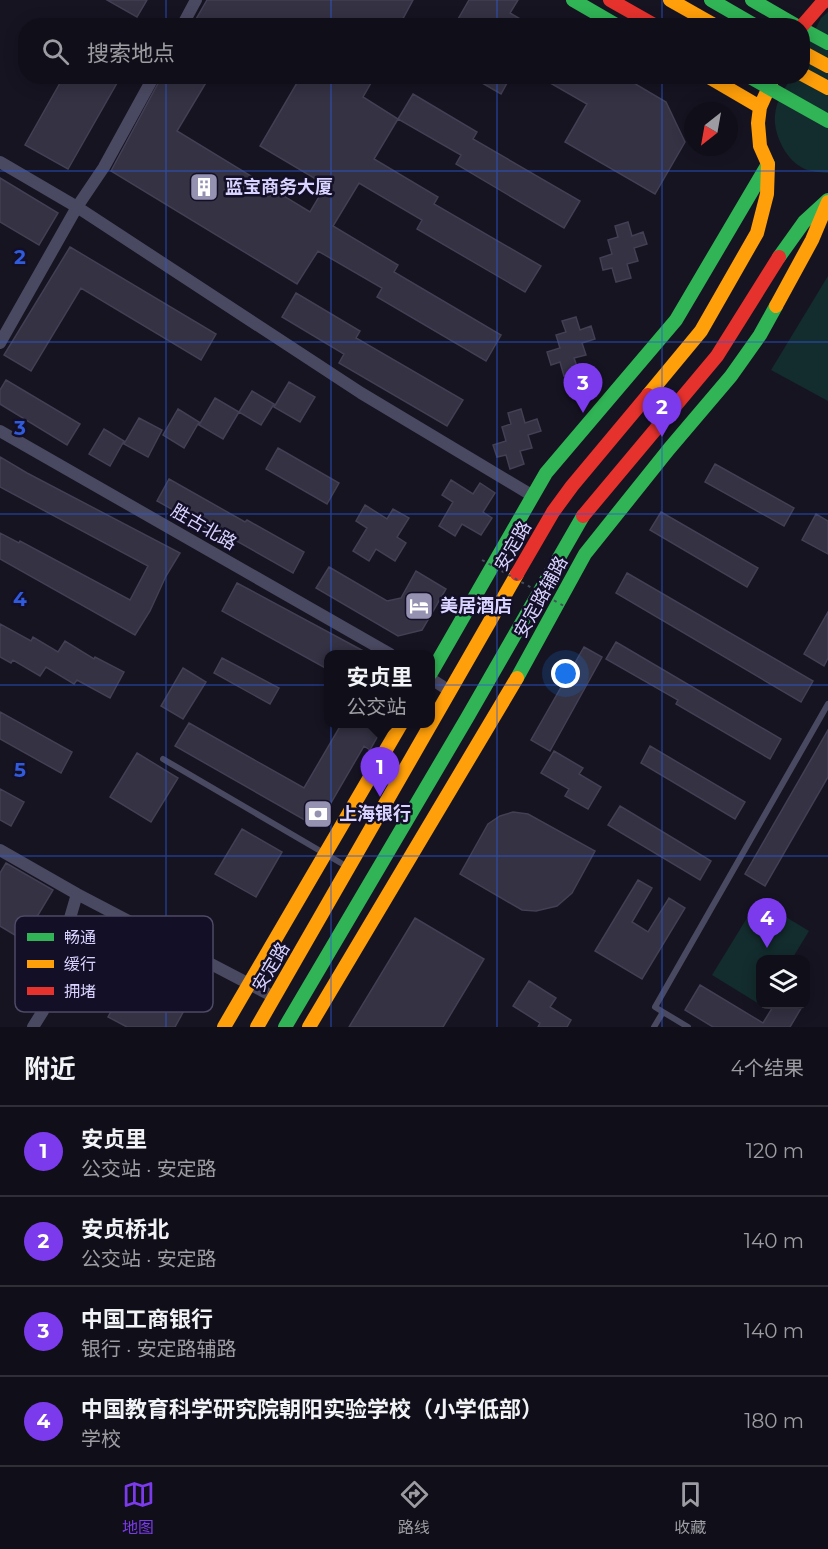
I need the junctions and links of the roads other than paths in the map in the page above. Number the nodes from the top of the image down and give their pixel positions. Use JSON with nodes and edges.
{"nodes":[{"id":1,"x":196,"y":0,"type":"edge"},
{"id":2,"x":573,"y":0,"type":"edge"},
{"id":3,"x":610,"y":0,"type":"edge"},
{"id":4,"x":670,"y":0,"type":"edge"},
{"id":5,"x":711,"y":0,"type":"edge"},
{"id":6,"x":752,"y":0,"type":"edge"},
{"id":7,"x":822,"y":1,"type":"edge"},
{"id":8,"x":186,"y":18,"type":"edge"},
{"id":9,"x":604,"y":18,"type":"edge"},
{"id":10,"x":642,"y":18,"type":"edge"},
{"id":11,"x":702,"y":18,"type":"edge"},
{"id":12,"x":742,"y":18,"type":"edge"},
{"id":13,"x":783,"y":18,"type":"edge"},
{"id":14,"x":809,"y":18,"type":"edge"},
{"id":15,"x":810,"y":33,"type":"edge"},
{"id":16,"x":828,"y":43,"type":"edge"},
{"id":17,"x":810,"y":56,"type":"edge"},
{"id":18,"x":828,"y":66,"type":"edge"},
{"id":19,"x":810,"y":78,"type":"edge"},
{"id":20,"x":150,"y":84,"type":"edge"},
{"id":21,"x":721,"y":84,"type":"edge"},
{"id":22,"x":762,"y":84,"type":"edge"},
{"id":23,"x":770,"y":84,"type":"edge"},
{"id":24,"x":828,"y":88,"type":"edge"},
{"id":25,"x":760,"y":107,"type":"junction"},
{"id":26,"x":828,"y":121,"type":"edge"},
{"id":27,"x":0,"y":162,"type":"edge"},
{"id":28,"x":768,"y":164,"type":"junction"},
{"id":29,"x":828,"y":201,"type":"edge"},
{"id":30,"x":77,"y":207,"type":"junction"},
{"id":31,"x":0,"y":343,"type":"edge"},
{"id":32,"x":0,"y":431,"type":"edge"},
{"id":33,"x":533,"y":496,"type":"junction"},
{"id":34,"x":383,"y":650,"type":"edge"},
{"id":35,"x":435,"y":666,"type":"edge"},
{"id":36,"x":435,"y":682,"type":"edge"},
{"id":37,"x":510,"y":690,"type":"junction"},
{"id":38,"x":450,"y":692,"type":"junction"},
{"id":39,"x":828,"y":704,"type":"edge"},
{"id":40,"x":435,"y":718,"type":"edge"},
{"id":41,"x":467,"y":718,"type":"junction"},
{"id":42,"x":398,"y":728,"type":"edge"},
{"id":43,"x":429,"y":728,"type":"edge"},
{"id":44,"x":163,"y":759,"type":"dead end"},
{"id":45,"x":0,"y":850,"type":"edge"},
{"id":46,"x":324,"y":855,"type":"junction"},
{"id":47,"x":349,"y":868,"type":"junction"},
{"id":48,"x":77,"y":894,"type":"junction"},
{"id":49,"x":71,"y":916,"type":"edge"},
{"id":50,"x":119,"y":916,"type":"edge"},
{"id":51,"x":213,"y":966,"type":"edge"},
{"id":52,"x":249,"y":985,"type":"junction"},
{"id":53,"x":274,"y":997,"type":"junction"},
{"id":54,"x":42,"y":1012,"type":"edge"},
{"id":55,"x":663,"y":1012,"type":"junction"},
{"id":56,"x":33,"y":1027,"type":"edge"},
{"id":57,"x":224,"y":1027,"type":"edge"},
{"id":58,"x":257,"y":1027,"type":"edge"},
{"id":59,"x":285,"y":1027,"type":"edge"},
{"id":60,"x":309,"y":1027,"type":"edge"},
{"id":61,"x":654,"y":1027,"type":"edge"},
{"id":62,"x":688,"y":1027,"type":"edge"}],
"edges":[{"from":1,"to":8,"type":"street"},
{"from":2,"to":9,"type":"main road"},
{"from":3,"to":10,"type":"main road"},
{"from":4,"to":11,"type":"main road"},
{"from":5,"to":12,"type":"main road"},
{"from":6,"to":13,"type":"main road"},
{"from":7,"to":14,"type":"main road"},
{"from":15,"to":16,"type":"main road"},
{"from":17,"to":18,"type":"main road"},
{"from":19,"to":24,"type":"main road"},
{"from":20,"to":30,"type":"street"},
{"from":21,"to":25,"type":"main road"},
{"from":22,"to":26,"type":"main road","bridge":true},
{"from":23,"to":25,"type":"main road"},
{"from":25,"to":28,"type":"main road","name":"安定路"},
{"from":27,"to":30,"type":"street"},
{"from":28,"to":33,"type":"main road"},
{"from":28,"to":38,"type":"main road","name":"安定路"},
{"from":29,"to":37,"type":"main road","name":"安定路辅路"},
{"from":29,"to":41,"type":"main road"},
{"from":30,"to":31,"type":"street"},
{"from":30,"to":33,"type":"street"},
{"from":32,"to":34,"type":"street","name":"胜古北路"},
{"from":33,"to":35,"type":"main road"},
{"from":36,"to":38,"type":"street"},
{"from":37,"to":41,"type":"main road"},
{"from":37,"to":60,"type":"main road","name":"安定路辅路"},
{"from":38,"to":40,"type":"main road","name":"安定路"},
{"from":39,"to":55,"type":"lane"},
{"from":41,"to":59,"type":"main road"},
{"from":42,"to":46,"type":"main road"},
{"from":43,"to":47,"type":"main road","name":"安定路"},
{"from":44,"to":46,"type":"lane"},
{"from":45,"to":48,"type":"street"},
{"from":46,"to":47,"type":"lane"},
{"from":46,"to":52,"type":"main road"},
{"from":47,"to":53,"type":"main road","name":"安定路"},
{"from":48,"to":49,"type":"street"},
{"from":48,"to":50,"type":"street"},
{"from":51,"to":52,"type":"street"},
{"from":52,"to":53,"type":"street"},
{"from":52,"to":57,"type":"main road"},
{"from":53,"to":58,"type":"main road","name":"安定路"},
{"from":54,"to":56,"type":"street"},
{"from":55,"to":61,"type":"lane"},
{"from":55,"to":62,"type":"lane"}]}
